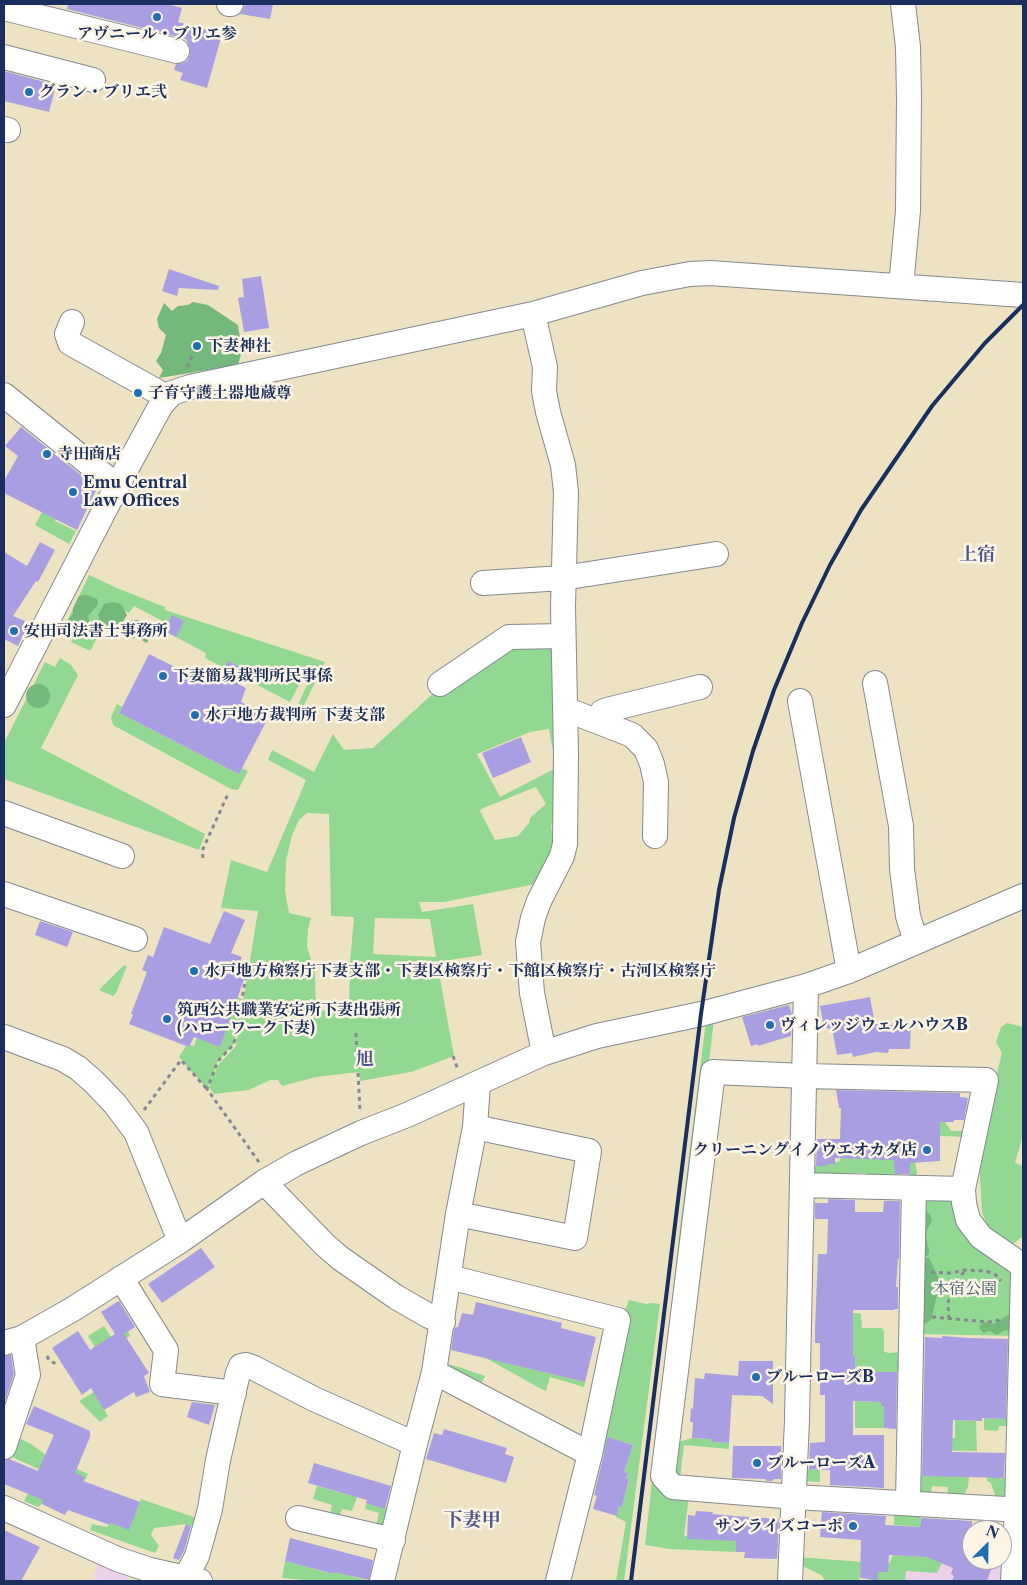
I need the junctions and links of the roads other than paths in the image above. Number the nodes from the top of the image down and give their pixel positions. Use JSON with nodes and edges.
{"nodes":[{"id":1,"x":903,"y":4,"type":"edge"},
{"id":2,"x":4,"y":8,"type":"edge"},
{"id":3,"x":177,"y":51,"type":"dead end"},
{"id":4,"x":4,"y":57,"type":"edge"},
{"id":5,"x":93,"y":80,"type":"dead end"},
{"id":6,"x":901,"y":286,"type":"junction"},
{"id":7,"x":1021,"y":299,"type":"edge"},
{"id":8,"x":533,"y":314,"type":"junction"},
{"id":9,"x":72,"y":322,"type":"dead end"},
{"id":10,"x":4,"y":395,"type":"edge"},
{"id":11,"x":169,"y":395,"type":"junction"},
{"id":12,"x":117,"y":486,"type":"junction"},
{"id":13,"x":716,"y":554,"type":"dead end"},
{"id":14,"x":563,"y":578,"type":"junction"},
{"id":15,"x":483,"y":583,"type":"dead end"},
{"id":16,"x":563,"y":636,"type":"junction"},
{"id":17,"x":875,"y":682,"type":"dead end"},
{"id":18,"x":440,"y":684,"type":"dead end"},
{"id":19,"x":700,"y":687,"type":"dead end"},
{"id":20,"x":800,"y":701,"type":"dead end"},
{"id":21,"x":4,"y":704,"type":"edge"},
{"id":22,"x":565,"y":708,"type":"junction"},
{"id":23,"x":597,"y":721,"type":"junction"},
{"id":24,"x":4,"y":813,"type":"edge"},
{"id":25,"x":655,"y":836,"type":"dead end"},
{"id":26,"x":122,"y":856,"type":"dead end"},
{"id":27,"x":4,"y":894,"type":"edge"},
{"id":28,"x":1023,"y":896,"type":"edge"},
{"id":29,"x":136,"y":940,"type":"dead end"},
{"id":30,"x":916,"y":942,"type":"junction"},
{"id":31,"x":848,"y":971,"type":"junction"},
{"id":32,"x":806,"y":986,"type":"junction"},
{"id":33,"x":4,"y":1037,"type":"edge"},
{"id":34,"x":544,"y":1053,"type":"junction"},
{"id":35,"x":805,"y":1076,"type":"junction"},
{"id":36,"x":478,"y":1084,"type":"junction"},
{"id":37,"x":475,"y":1127,"type":"junction"},
{"id":38,"x":268,"y":1180,"type":"junction"},
{"id":39,"x":802,"y":1185,"type":"junction"},
{"id":40,"x":914,"y":1188,"type":"junction"},
{"id":41,"x":963,"y":1188,"type":"junction"},
{"id":42,"x":458,"y":1214,"type":"junction"},
{"id":43,"x":180,"y":1241,"type":"junction"},
{"id":44,"x":1023,"y":1266,"type":"edge"},
{"id":45,"x":1023,"y":1274,"type":"edge"},
{"id":46,"x":122,"y":1278,"type":"junction"},
{"id":47,"x":449,"y":1278,"type":"junction"},
{"id":48,"x":443,"y":1322,"type":"junction"},
{"id":49,"x":13,"y":1341,"type":"edge"},
{"id":50,"x":434,"y":1372,"type":"junction"},
{"id":51,"x":234,"y":1393,"type":"junction"},
{"id":52,"x":415,"y":1444,"type":"junction"},
{"id":53,"x":4,"y":1446,"type":"edge"},
{"id":54,"x":590,"y":1454,"type":"junction"},
{"id":55,"x":795,"y":1497,"type":"junction"},
{"id":56,"x":908,"y":1502,"type":"junction"},
{"id":57,"x":4,"y":1508,"type":"edge"},
{"id":58,"x":1020,"y":1510,"type":"edge"},
{"id":59,"x":298,"y":1518,"type":"dead end"},
{"id":60,"x":393,"y":1540,"type":"junction"},
{"id":61,"x":190,"y":1580,"type":"edge"},
{"id":62,"x":382,"y":1581,"type":"edge"},
{"id":63,"x":558,"y":1581,"type":"edge"},
{"id":64,"x":790,"y":1581,"type":"edge"},
{"id":65,"x":1013,"y":1581,"type":"edge"}],
"edges":[{"from":1,"to":6,"type":"street"},
{"from":2,"to":3,"type":"street"},
{"from":4,"to":5,"type":"street"},
{"from":6,"to":7,"type":"street"},
{"from":6,"to":8,"type":"street"},
{"from":8,"to":11,"type":"street"},
{"from":8,"to":14,"type":"street"},
{"from":9,"to":11,"type":"street"},
{"from":10,"to":12,"type":"street"},
{"from":11,"to":12,"type":"street"},
{"from":12,"to":21,"type":"street"},
{"from":13,"to":14,"type":"street"},
{"from":14,"to":15,"type":"street"},
{"from":14,"to":16,"type":"street"},
{"from":16,"to":18,"type":"street"},
{"from":16,"to":22,"type":"street"},
{"from":17,"to":30,"type":"street"},
{"from":19,"to":23,"type":"street"},
{"from":20,"to":31,"type":"street"},
{"from":22,"to":23,"type":"street"},
{"from":22,"to":34,"type":"street"},
{"from":23,"to":25,"type":"street"},
{"from":24,"to":26,"type":"street"},
{"from":27,"to":29,"type":"street"},
{"from":28,"to":30,"type":"street"},
{"from":30,"to":31,"type":"street"},
{"from":31,"to":32,"type":"street"},
{"from":32,"to":34,"type":"street"},
{"from":32,"to":35,"type":"street"},
{"from":33,"to":43,"type":"street"},
{"from":34,"to":36,"type":"street"},
{"from":35,"to":39,"type":"street"},
{"from":35,"to":41,"type":"street"},
{"from":35,"to":55,"type":"street"},
{"from":36,"to":37,"type":"street"},
{"from":36,"to":38,"type":"street"},
{"from":37,"to":42,"type":"street"},
{"from":37,"to":42,"type":"street"},
{"from":38,"to":43,"type":"street"},
{"from":38,"to":48,"type":"street"},
{"from":39,"to":40,"type":"street"},
{"from":39,"to":55,"type":"street"},
{"from":40,"to":41,"type":"street"},
{"from":40,"to":56,"type":"street"},
{"from":41,"to":44,"type":"street"},
{"from":42,"to":47,"type":"street"},
{"from":43,"to":46,"type":"street"},
{"from":45,"to":58,"type":"street"},
{"from":46,"to":49,"type":"street"},
{"from":46,"to":51,"type":"street"},
{"from":47,"to":48,"type":"street"},
{"from":47,"to":54,"type":"street"},
{"from":48,"to":50,"type":"street"},
{"from":49,"to":53,"type":"street"},
{"from":50,"to":52,"type":"street"},
{"from":50,"to":54,"type":"street"},
{"from":51,"to":52,"type":"street"},
{"from":51,"to":61,"type":"street"},
{"from":52,"to":60,"type":"street"},
{"from":54,"to":63,"type":"street"},
{"from":55,"to":56,"type":"street"},
{"from":55,"to":64,"type":"street"},
{"from":56,"to":58,"type":"street"},
{"from":57,"to":61,"type":"street"},
{"from":58,"to":65,"type":"street"},
{"from":59,"to":60,"type":"street"},
{"from":60,"to":62,"type":"street"}]}
